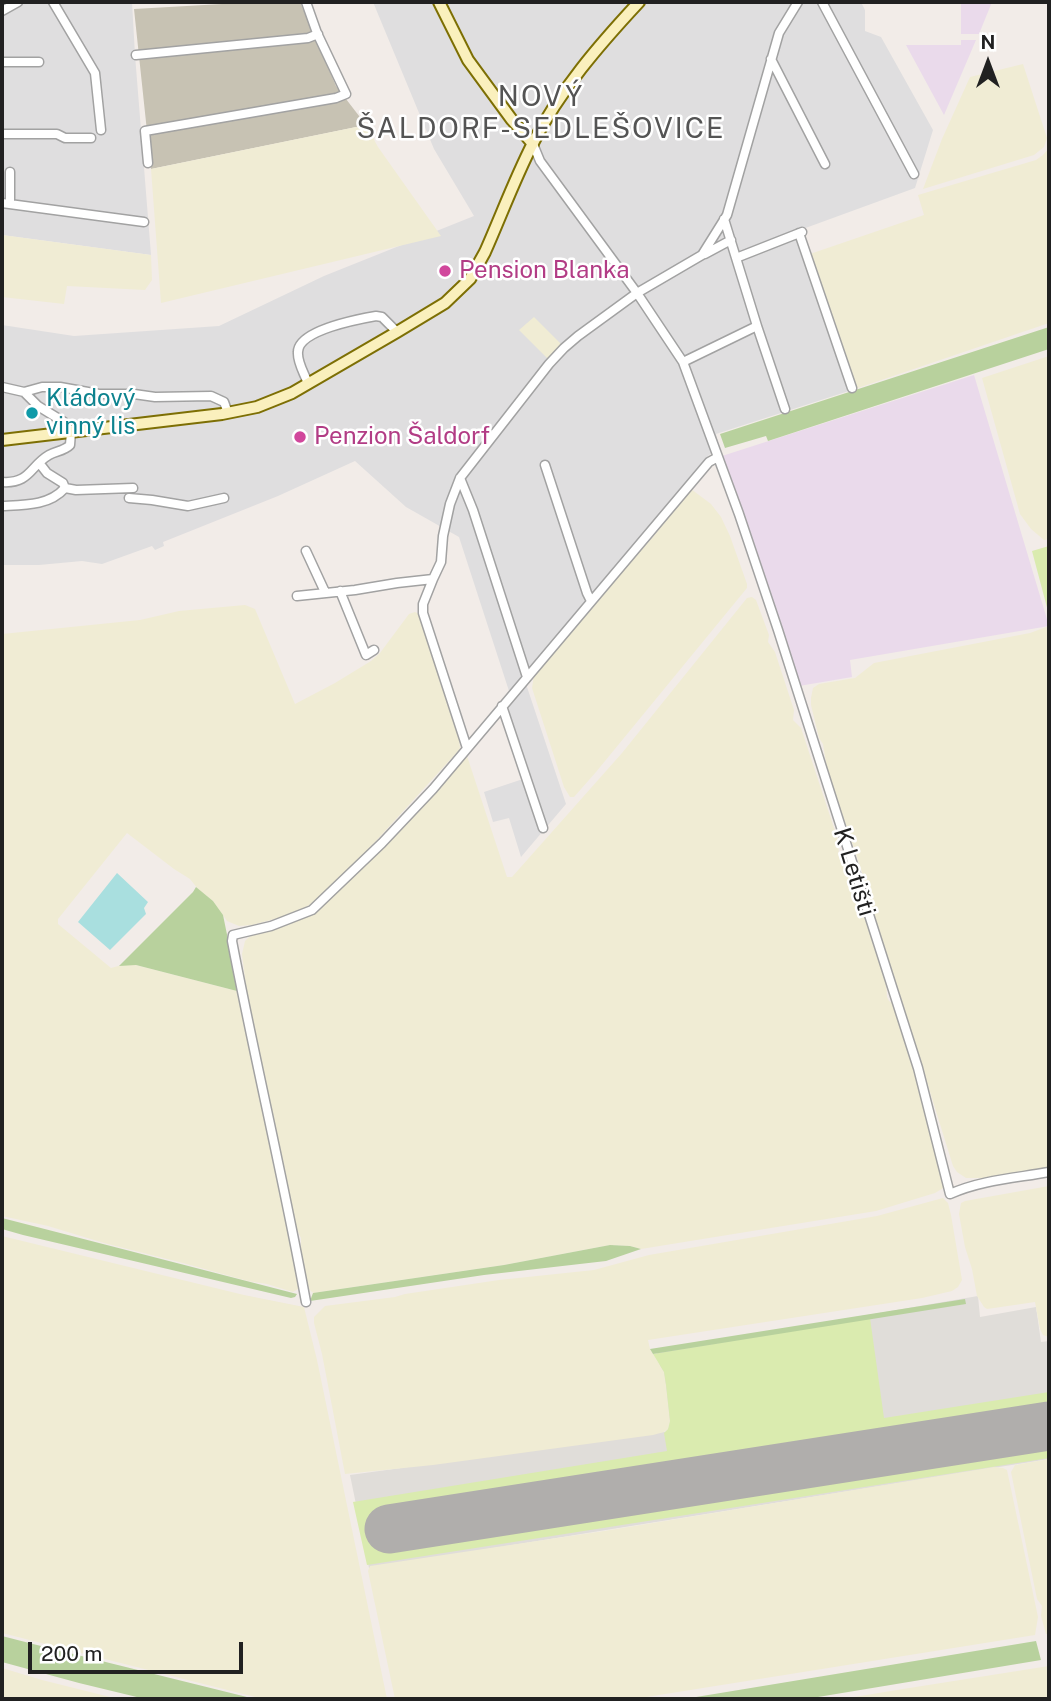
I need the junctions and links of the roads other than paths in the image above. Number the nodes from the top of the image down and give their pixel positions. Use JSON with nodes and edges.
{"nodes":[{"id":1,"x":18,"y":2,"type":"edge"},
{"id":2,"x":53,"y":2,"type":"edge"},
{"id":3,"x":306,"y":2,"type":"edge"},
{"id":4,"x":439,"y":2,"type":"edge"},
{"id":5,"x":639,"y":2,"type":"edge"},
{"id":6,"x":798,"y":2,"type":"edge"},
{"id":7,"x":822,"y":2,"type":"edge"},
{"id":8,"x":2,"y":11,"type":"edge"},
{"id":9,"x":318,"y":34,"type":"junction"},
{"id":10,"x":136,"y":55,"type":"dead end"},
{"id":11,"x":771,"y":59,"type":"junction"},
{"id":12,"x":2,"y":62,"type":"edge"},
{"id":13,"x":39,"y":62,"type":"dead end"},
{"id":14,"x":101,"y":130,"type":"dead end"},
{"id":15,"x":2,"y":134,"type":"edge"},
{"id":16,"x":91,"y":138,"type":"dead end"},
{"id":17,"x":533,"y":144,"type":"junction"},
{"id":18,"x":148,"y":163,"type":"dead end"},
{"id":19,"x":825,"y":164,"type":"dead end"},
{"id":20,"x":10,"y":172,"type":"dead end"},
{"id":21,"x":914,"y":174,"type":"dead end"},
{"id":22,"x":6,"y":204,"type":"edge"},
{"id":23,"x":724,"y":219,"type":"junction"},
{"id":24,"x":144,"y":222,"type":"dead end"},
{"id":25,"x":731,"y":240,"type":"junction"},
{"id":26,"x":702,"y":255,"type":"junction"},
{"id":27,"x":736,"y":258,"type":"junction"},
{"id":28,"x":637,"y":293,"type":"junction"},
{"id":29,"x":757,"y":326,"type":"junction"},
{"id":30,"x":397,"y":332,"type":"junction"},
{"id":31,"x":683,"y":362,"type":"junction"},
{"id":32,"x":308,"y":384,"type":"junction"},
{"id":33,"x":2,"y":387,"type":"edge"},
{"id":34,"x":852,"y":387,"type":"dead end"},
{"id":35,"x":24,"y":392,"type":"junction"},
{"id":36,"x":785,"y":409,"type":"dead end"},
{"id":37,"x":228,"y":413,"type":"junction"},
{"id":38,"x":71,"y":432,"type":"junction"},
{"id":39,"x":2,"y":440,"type":"edge"},
{"id":40,"x":718,"y":457,"type":"junction"},
{"id":41,"x":40,"y":464,"type":"junction"},
{"id":42,"x":545,"y":465,"type":"dead end"},
{"id":43,"x":460,"y":478,"type":"junction"},
{"id":44,"x":2,"y":482,"type":"edge"},
{"id":45,"x":65,"y":488,"type":"junction"},
{"id":46,"x":133,"y":488,"type":"dead end"},
{"id":47,"x":129,"y":498,"type":"dead end"},
{"id":48,"x":224,"y":498,"type":"dead end"},
{"id":49,"x":2,"y":506,"type":"edge"},
{"id":50,"x":306,"y":551,"type":"dead end"},
{"id":51,"x":433,"y":579,"type":"junction"},
{"id":52,"x":340,"y":591,"type":"junction"},
{"id":53,"x":325,"y":592,"type":"junction"},
{"id":54,"x":297,"y":596,"type":"dead end"},
{"id":55,"x":591,"y":601,"type":"junction"},
{"id":56,"x":374,"y":650,"type":"dead end"},
{"id":57,"x":527,"y":677,"type":"junction"},
{"id":58,"x":502,"y":706,"type":"junction"},
{"id":59,"x":467,"y":748,"type":"junction"},
{"id":60,"x":543,"y":828,"type":"dead end"},
{"id":61,"x":1049,"y":1172,"type":"edge"},
{"id":62,"x":306,"y":1302,"type":"dead end"}],
"edges":[{"from":1,"to":8,"type":"street"},
{"from":2,"to":14,"type":"street"},
{"from":3,"to":9,"type":"street"},
{"from":4,"to":17,"type":"main road"},
{"from":5,"to":17,"type":"main road"},
{"from":6,"to":11,"type":"street"},
{"from":7,"to":21,"type":"street"},
{"from":9,"to":10,"type":"street"},
{"from":9,"to":18,"type":"street"},
{"from":11,"to":19,"type":"street"},
{"from":11,"to":23,"type":"street"},
{"from":12,"to":13,"type":"street"},
{"from":15,"to":16,"type":"street"},
{"from":17,"to":28,"type":"street"},
{"from":17,"to":30,"type":"main road"},
{"from":20,"to":22,"type":"street"},
{"from":22,"to":24,"type":"street"},
{"from":23,"to":25,"type":"street"},
{"from":23,"to":26,"type":"street"},
{"from":25,"to":26,"type":"street"},
{"from":25,"to":27,"type":"street"},
{"from":26,"to":28,"type":"street"},
{"from":27,"to":29,"type":"street"},
{"from":27,"to":34,"type":"street"},
{"from":28,"to":31,"type":"street"},
{"from":28,"to":43,"type":"street"},
{"from":29,"to":31,"type":"street"},
{"from":29,"to":36,"type":"street"},
{"from":30,"to":32,"type":"main road"},
{"from":30,"to":32,"type":"street"},
{"from":31,"to":40,"type":"street"},
{"from":32,"to":37,"type":"main road"},
{"from":33,"to":35,"type":"street"},
{"from":35,"to":37,"type":"street"},
{"from":35,"to":38,"type":"street"},
{"from":37,"to":38,"type":"main road"},
{"from":38,"to":39,"type":"main road"},
{"from":38,"to":41,"type":"street"},
{"from":40,"to":55,"type":"street"},
{"from":40,"to":61,"type":"street","name":"K Letišti"},
{"from":41,"to":44,"type":"street"},
{"from":41,"to":45,"type":"street"},
{"from":42,"to":55,"type":"street"},
{"from":43,"to":51,"type":"street"},
{"from":43,"to":57,"type":"street"},
{"from":45,"to":46,"type":"street"},
{"from":45,"to":49,"type":"street"},
{"from":47,"to":48,"type":"street"},
{"from":50,"to":53,"type":"street"},
{"from":51,"to":52,"type":"street"},
{"from":51,"to":59,"type":"street"},
{"from":52,"to":53,"type":"street"},
{"from":52,"to":56,"type":"street"},
{"from":53,"to":54,"type":"street"},
{"from":55,"to":57,"type":"street"},
{"from":57,"to":58,"type":"street"},
{"from":58,"to":59,"type":"street"},
{"from":58,"to":60,"type":"street"},
{"from":59,"to":62,"type":"street"}]}
